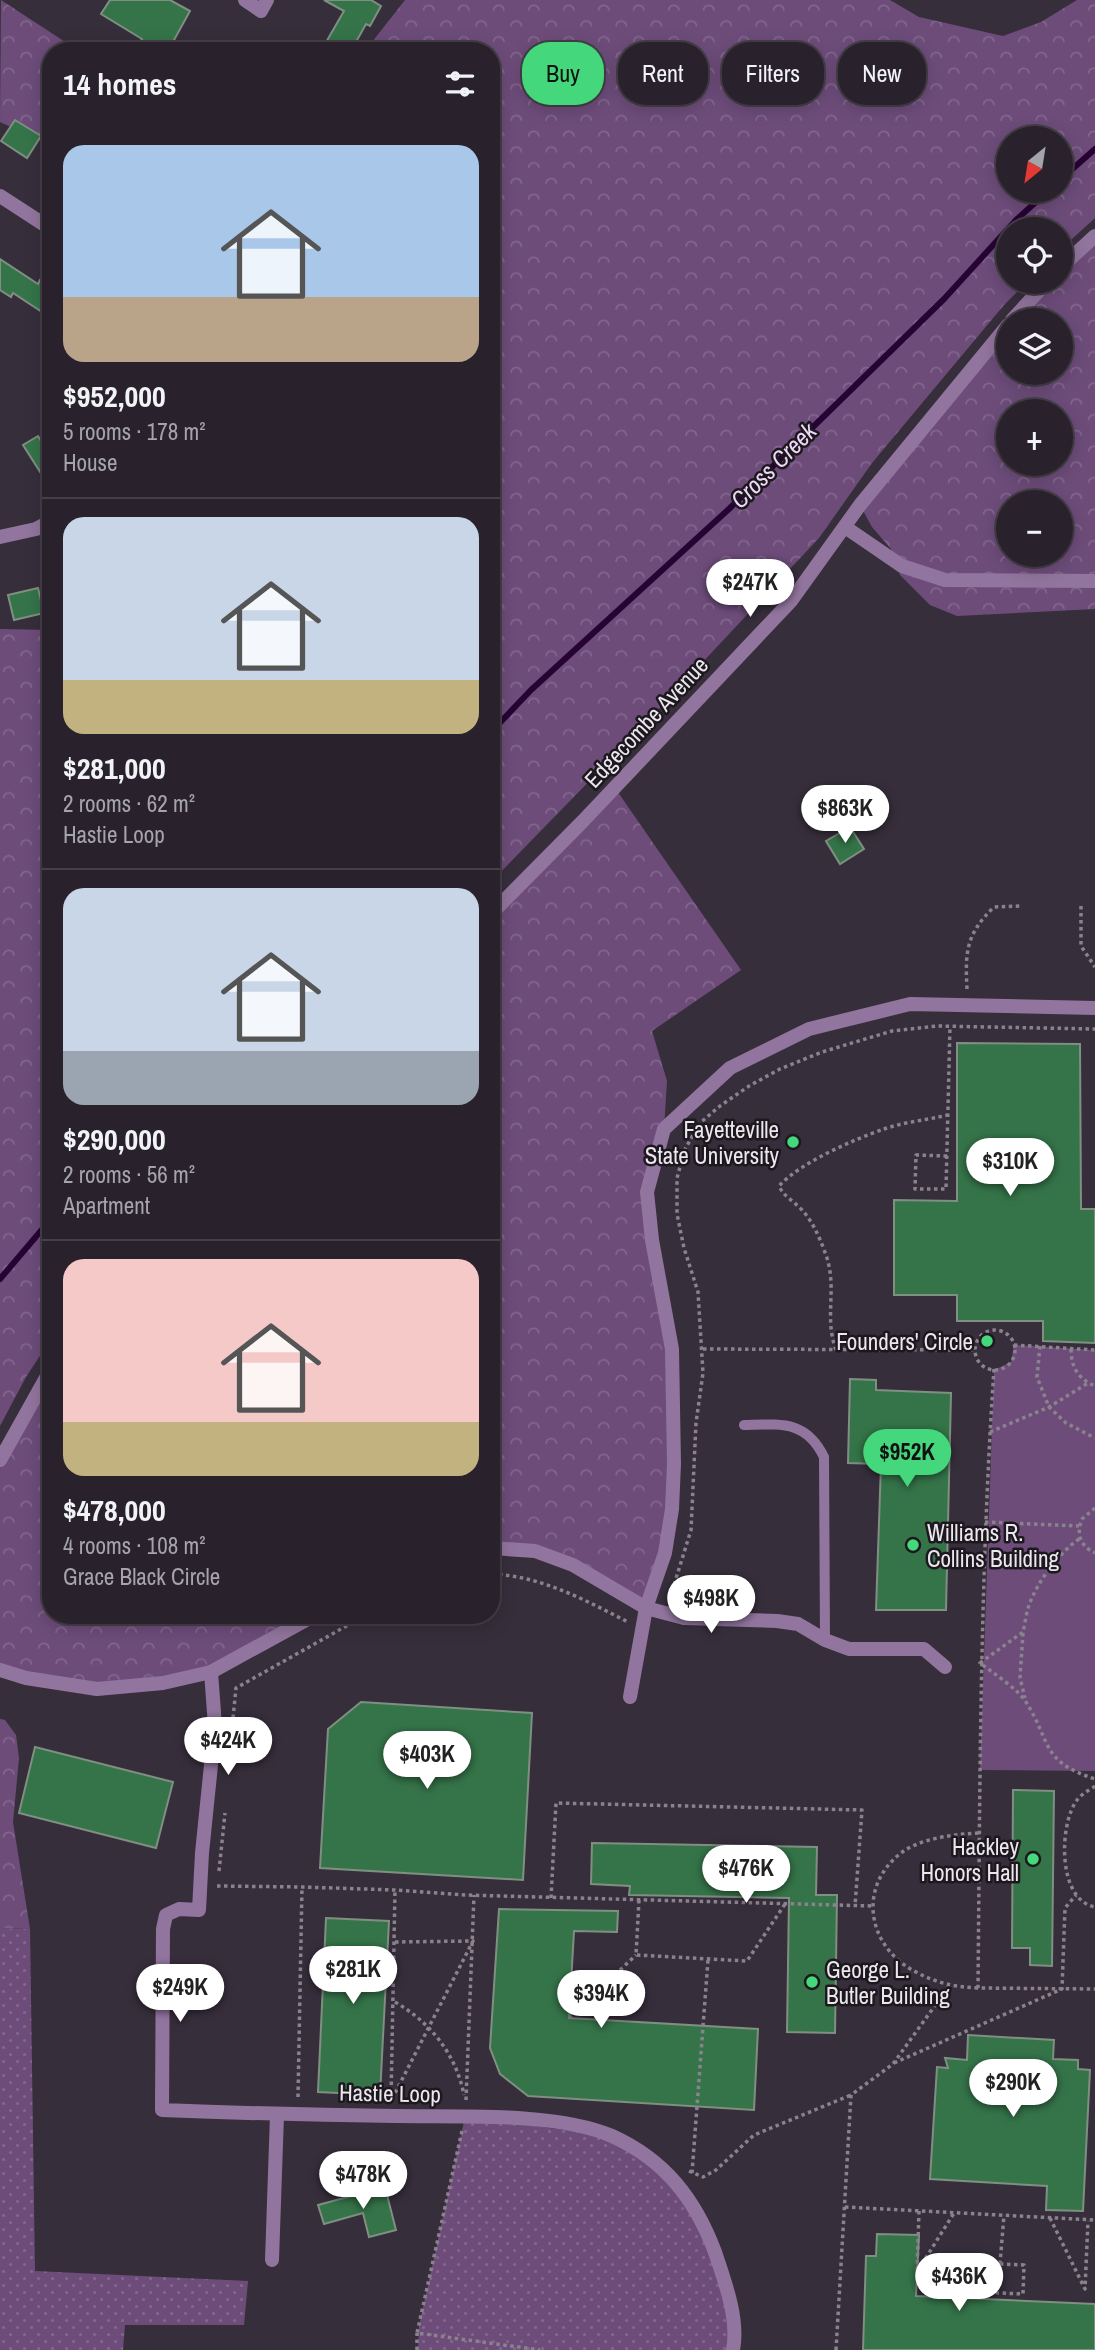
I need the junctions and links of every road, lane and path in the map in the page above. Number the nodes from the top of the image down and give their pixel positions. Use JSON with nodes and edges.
{"nodes":[{"id":1,"x":245,"y":0,"type":"edge"},
{"id":2,"x":267,"y":0,"type":"edge"},
{"id":3,"x":0,"y":196,"type":"edge"},
{"id":4,"x":42,"y":223,"type":"edge"},
{"id":5,"x":1095,"y":236,"type":"edge"},
{"id":6,"x":1073,"y":256,"type":"edge"},
{"id":7,"x":1036,"y":294,"type":"edge"},
{"id":8,"x":1023,"y":308,"type":"edge"},
{"id":9,"x":996,"y":340,"type":"edge"},
{"id":10,"x":42,"y":526,"type":"edge"},
{"id":11,"x":845,"y":527,"type":"junction"},
{"id":12,"x":0,"y":537,"type":"edge"},
{"id":13,"x":1095,"y":581,"type":"edge"},
{"id":14,"x":500,"y":905,"type":"edge"},
{"id":15,"x":1020,"y":906,"type":"dead end"},
{"id":16,"x":1081,"y":906,"type":"dead end"},
{"id":17,"x":1095,"y":967,"type":"edge"},
{"id":18,"x":968,"y":1005,"type":"junction"},
{"id":19,"x":1095,"y":1008,"type":"edge"},
{"id":20,"x":950,"y":1026,"type":"junction"},
{"id":21,"x":969,"y":1026,"type":"junction"},
{"id":22,"x":1095,"y":1029,"type":"edge"},
{"id":23,"x":948,"y":1115,"type":"junction"},
{"id":24,"x":947,"y":1156,"type":"junction"},
{"id":25,"x":1014,"y":1345,"type":"junction"},
{"id":26,"x":1040,"y":1346,"type":"junction"},
{"id":27,"x":703,"y":1349,"type":"junction"},
{"id":28,"x":1071,"y":1349,"type":"junction"},
{"id":29,"x":836,"y":1350,"type":"junction"},
{"id":30,"x":976,"y":1350,"type":"junction"},
{"id":31,"x":1095,"y":1350,"type":"edge"},
{"id":32,"x":994,"y":1369,"type":"junction"},
{"id":33,"x":1088,"y":1383,"type":"junction"},
{"id":34,"x":42,"y":1385,"type":"edge"},
{"id":35,"x":1095,"y":1386,"type":"edge"},
{"id":36,"x":1049,"y":1406,"type":"junction"},
{"id":37,"x":744,"y":1425,"type":"dead end"},
{"id":38,"x":990,"y":1432,"type":"junction"},
{"id":39,"x":1095,"y":1438,"type":"edge"},
{"id":40,"x":0,"y":1460,"type":"edge"},
{"id":41,"x":1095,"y":1508,"type":"edge"},
{"id":42,"x":985,"y":1522,"type":"junction"},
{"id":43,"x":1079,"y":1526,"type":"junction"},
{"id":44,"x":1079,"y":1539,"type":"junction"},
{"id":45,"x":500,"y":1549,"type":"edge"},
{"id":46,"x":1095,"y":1553,"type":"edge"},
{"id":47,"x":500,"y":1575,"type":"edge"},
{"id":48,"x":646,"y":1608,"type":"junction"},
{"id":49,"x":665,"y":1613,"type":"junction"},
{"id":50,"x":299,"y":1624,"type":"edge"},
{"id":51,"x":350,"y":1624,"type":"edge"},
{"id":52,"x":643,"y":1629,"type":"junction"},
{"id":53,"x":1023,"y":1632,"type":"junction"},
{"id":54,"x":825,"y":1640,"type":"junction"},
{"id":55,"x":980,"y":1663,"type":"junction"},
{"id":56,"x":945,"y":1667,"type":"dead end"},
{"id":57,"x":0,"y":1670,"type":"edge"},
{"id":58,"x":211,"y":1672,"type":"junction"},
{"id":59,"x":630,"y":1697,"type":"dead end"},
{"id":60,"x":1025,"y":1700,"type":"junction"},
{"id":61,"x":232,"y":1730,"type":"dead end"},
{"id":62,"x":1095,"y":1779,"type":"edge"},
{"id":63,"x":1095,"y":1786,"type":"edge"},
{"id":64,"x":225,"y":1810,"type":"dead end"},
{"id":65,"x":979,"y":1833,"type":"junction"},
{"id":66,"x":303,"y":1887,"type":"junction"},
{"id":67,"x":395,"y":1890,"type":"junction"},
{"id":68,"x":474,"y":1895,"type":"junction"},
{"id":69,"x":1076,"y":1895,"type":"junction"},
{"id":70,"x":551,"y":1898,"type":"junction"},
{"id":71,"x":639,"y":1900,"type":"junction"},
{"id":72,"x":785,"y":1904,"type":"junction"},
{"id":73,"x":855,"y":1906,"type":"junction"},
{"id":74,"x":873,"y":1906,"type":"junction"},
{"id":75,"x":1095,"y":1907,"type":"edge"},
{"id":76,"x":473,"y":1941,"type":"junction"},
{"id":77,"x":394,"y":1942,"type":"junction"},
{"id":78,"x":636,"y":1955,"type":"junction"},
{"id":79,"x":708,"y":1960,"type":"junction"},
{"id":80,"x":949,"y":1986,"type":"junction"},
{"id":81,"x":978,"y":1988,"type":"junction"},
{"id":82,"x":1062,"y":1989,"type":"junction"},
{"id":83,"x":1095,"y":1989,"type":"edge"},
{"id":84,"x":395,"y":2002,"type":"junction"},
{"id":85,"x":569,"y":2018,"type":"dead end"},
{"id":86,"x":429,"y":2025,"type":"junction"},
{"id":87,"x":893,"y":2064,"type":"junction"},
{"id":88,"x":851,"y":2095,"type":"junction"},
{"id":89,"x":298,"y":2097,"type":"dead end"},
{"id":90,"x":277,"y":2115,"type":"junction"},
{"id":91,"x":465,"y":2117,"type":"junction"},
{"id":92,"x":845,"y":2207,"type":"junction"},
{"id":93,"x":919,"y":2211,"type":"junction"},
{"id":94,"x":954,"y":2213,"type":"junction"},
{"id":95,"x":1004,"y":2215,"type":"junction"},
{"id":96,"x":1050,"y":2218,"type":"junction"},
{"id":97,"x":1088,"y":2220,"type":"junction"},
{"id":98,"x":1095,"y":2220,"type":"edge"},
{"id":99,"x":272,"y":2260,"type":"dead end"},
{"id":100,"x":1000,"y":2264,"type":"junction"},
{"id":101,"x":418,"y":2333,"type":"junction"},
{"id":102,"x":417,"y":2350,"type":"edge"},
{"id":103,"x":540,"y":2350,"type":"edge"},
{"id":104,"x":733,"y":2350,"type":"edge"},
{"id":105,"x":836,"y":2350,"type":"edge"}],
"edges":[{"from":1,"to":2,"type":"street"},
{"from":3,"to":4,"type":"street"},
{"from":5,"to":6,"type":"street"},
{"from":7,"to":8,"type":"street"},
{"from":9,"to":11,"type":"street","name":"Edgecombe Avenue"},
{"from":10,"to":12,"type":"street"},
{"from":11,"to":13,"type":"street"},
{"from":11,"to":14,"type":"street","name":"Edgecombe Avenue"},
{"from":15,"to":18,"type":"path"},
{"from":16,"to":17,"type":"path"},
{"from":18,"to":19,"type":"street"},
{"from":18,"to":21,"type":"path"},
{"from":18,"to":48,"type":"street"},
{"from":20,"to":21,"type":"path"},
{"from":20,"to":23,"type":"path"},
{"from":20,"to":27,"type":"path"},
{"from":21,"to":22,"type":"path"},
{"from":23,"to":24,"type":"path"},
{"from":23,"to":29,"type":"path"},
{"from":24,"to":24,"type":"path"},
{"from":25,"to":26,"type":"path"},
{"from":25,"to":30,"type":"path"},
{"from":25,"to":32,"type":"path"},
{"from":26,"to":28,"type":"path"},
{"from":26,"to":36,"type":"path"},
{"from":27,"to":29,"type":"path"},
{"from":27,"to":49,"type":"path"},
{"from":28,"to":31,"type":"path"},
{"from":28,"to":33,"type":"path"},
{"from":29,"to":30,"type":"path"},
{"from":30,"to":32,"type":"path"},
{"from":32,"to":38,"type":"path"},
{"from":33,"to":35,"type":"path"},
{"from":33,"to":36,"type":"path"},
{"from":34,"to":40,"type":"street"},
{"from":36,"to":38,"type":"path"},
{"from":36,"to":39,"type":"path"},
{"from":37,"to":54,"type":"lane"},
{"from":38,"to":42,"type":"path"},
{"from":41,"to":43,"type":"path"},
{"from":42,"to":43,"type":"path"},
{"from":42,"to":55,"type":"path"},
{"from":43,"to":44,"type":"path"},
{"from":44,"to":46,"type":"path"},
{"from":44,"to":53,"type":"path"},
{"from":45,"to":48,"type":"street"},
{"from":47,"to":52,"type":"path"},
{"from":48,"to":49,"type":"street"},
{"from":48,"to":52,"type":"street"},
{"from":49,"to":54,"type":"street"},
{"from":50,"to":58,"type":"street"},
{"from":51,"to":61,"type":"path"},
{"from":52,"to":59,"type":"street"},
{"from":53,"to":55,"type":"path"},
{"from":53,"to":60,"type":"path"},
{"from":54,"to":56,"type":"street"},
{"from":55,"to":60,"type":"path"},
{"from":55,"to":65,"type":"path"},
{"from":57,"to":58,"type":"street"},
{"from":58,"to":90,"type":"street","name":"Hastie Loop"},
{"from":60,"to":62,"type":"path"},
{"from":63,"to":69,"type":"path"},
{"from":64,"to":66,"type":"path"},
{"from":65,"to":74,"type":"path"},
{"from":65,"to":81,"type":"path"},
{"from":66,"to":67,"type":"path"},
{"from":66,"to":89,"type":"path"},
{"from":67,"to":68,"type":"path"},
{"from":67,"to":77,"type":"path"},
{"from":68,"to":70,"type":"path"},
{"from":68,"to":76,"type":"path"},
{"from":69,"to":75,"type":"path"},
{"from":69,"to":82,"type":"path"},
{"from":70,"to":71,"type":"path"},
{"from":70,"to":73,"type":"path"},
{"from":71,"to":72,"type":"path"},
{"from":71,"to":78,"type":"path"},
{"from":72,"to":73,"type":"path"},
{"from":72,"to":79,"type":"path"},
{"from":73,"to":74,"type":"path"},
{"from":74,"to":80,"type":"path"},
{"from":76,"to":77,"type":"path"},
{"from":76,"to":86,"type":"path"},
{"from":76,"to":86,"type":"path"},
{"from":77,"to":84,"type":"path"},
{"from":78,"to":79,"type":"path"},
{"from":78,"to":85,"type":"path"},
{"from":79,"to":88,"type":"path"},
{"from":80,"to":81,"type":"path"},
{"from":80,"to":87,"type":"path"},
{"from":81,"to":82,"type":"path"},
{"from":82,"to":83,"type":"path"},
{"from":82,"to":87,"type":"path"},
{"from":84,"to":86,"type":"path"},
{"from":84,"to":86,"type":"path"},
{"from":87,"to":88,"type":"path"},
{"from":88,"to":92,"type":"path"},
{"from":90,"to":91,"type":"street","name":"Hastie Loop"},
{"from":90,"to":99,"type":"street"},
{"from":91,"to":101,"type":"path"},
{"from":91,"to":104,"type":"street","name":"Hastie Loop"},
{"from":92,"to":93,"type":"path"},
{"from":92,"to":105,"type":"path"},
{"from":93,"to":94,"type":"path"},
{"from":93,"to":94,"type":"path"},
{"from":94,"to":95,"type":"path"},
{"from":95,"to":96,"type":"path"},
{"from":95,"to":100,"type":"path"},
{"from":96,"to":97,"type":"path"},
{"from":96,"to":97,"type":"path"},
{"from":97,"to":98,"type":"path"},
{"from":100,"to":100,"type":"path"},
{"from":101,"to":102,"type":"path"},
{"from":101,"to":103,"type":"path"}]}
